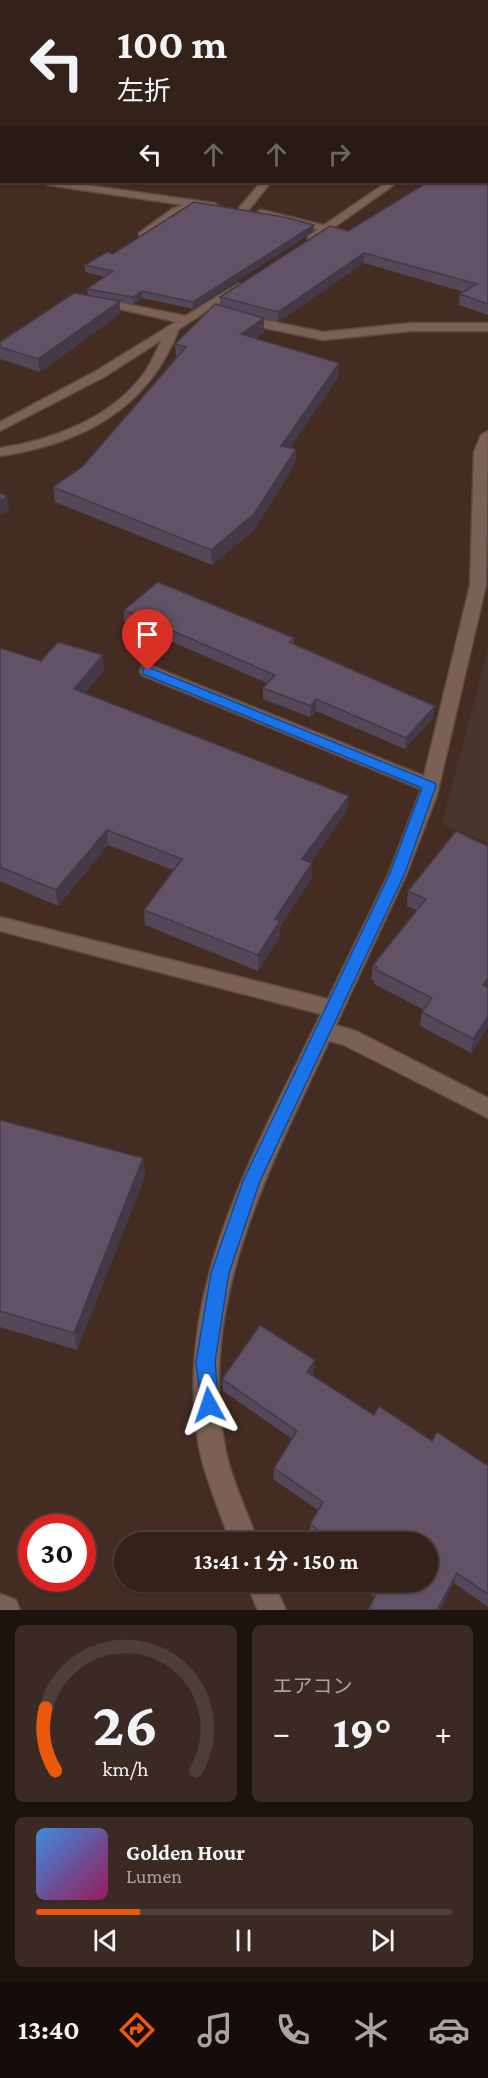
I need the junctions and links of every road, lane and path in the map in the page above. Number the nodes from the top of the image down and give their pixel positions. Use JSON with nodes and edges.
{"nodes":[{"id":1,"x":55,"y":183,"type":"edge"},
{"id":2,"x":265,"y":183,"type":"edge"},
{"id":3,"x":392,"y":183,"type":"edge"},
{"id":4,"x":192,"y":203,"type":"junction"},
{"id":5,"x":233,"y":209,"type":"junction"},
{"id":6,"x":327,"y":229,"type":"junction"},
{"id":7,"x":131,"y":243,"type":"edge"},
{"id":8,"x":301,"y":246,"type":"edge"},
{"id":9,"x":252,"y":278,"type":"edge"},
{"id":10,"x":84,"y":298,"type":"edge"},
{"id":11,"x":215,"y":312,"type":"junction"},
{"id":12,"x":186,"y":320,"type":"junction"},
{"id":13,"x":488,"y":327,"type":"edge"},
{"id":14,"x":172,"y":329,"type":"junction"},
{"id":15,"x":0,"y":427,"type":"edge"},
{"id":16,"x":488,"y":435,"type":"edge"},
{"id":17,"x":0,"y":452,"type":"edge"},
{"id":18,"x":148,"y":671,"type":"dead end"},
{"id":19,"x":430,"y":786,"type":"junction"},
{"id":20,"x":0,"y":924,"type":"edge"},
{"id":21,"x":333,"y":1009,"type":"junction"},
{"id":22,"x":323,"y":1031,"type":"junction"},
{"id":23,"x":488,"y":1109,"type":"edge"},
{"id":24,"x":241,"y":1532,"type":"edge"},
{"id":25,"x":264,"y":1592,"type":"edge"},
{"id":26,"x":0,"y":1608,"type":"edge"},
{"id":27,"x":6,"y":1610,"type":"edge"},
{"id":28,"x":272,"y":1610,"type":"edge"}],
"edges":[{"from":1,"to":4,"type":"street"},
{"from":2,"to":5,"type":"street"},
{"from":3,"to":6,"type":"street"},
{"from":4,"to":5,"type":"street"},
{"from":4,"to":7,"type":"street"},
{"from":5,"to":6,"type":"street"},
{"from":6,"to":8,"type":"street"},
{"from":9,"to":11,"type":"street"},
{"from":10,"to":12,"type":"street"},
{"from":11,"to":12,"type":"street"},
{"from":11,"to":13,"type":"street"},
{"from":12,"to":14,"type":"street"},
{"from":14,"to":15,"type":"street"},
{"from":14,"to":17,"type":"street"},
{"from":16,"to":19,"type":"street"},
{"from":18,"to":19,"type":"street"},
{"from":19,"to":21,"type":"street"},
{"from":20,"to":21,"type":"street"},
{"from":21,"to":22,"type":"street"},
{"from":22,"to":23,"type":"street"},
{"from":22,"to":24,"type":"street"},
{"from":25,"to":28,"type":"street"},
{"from":26,"to":27,"type":"street"}]}
